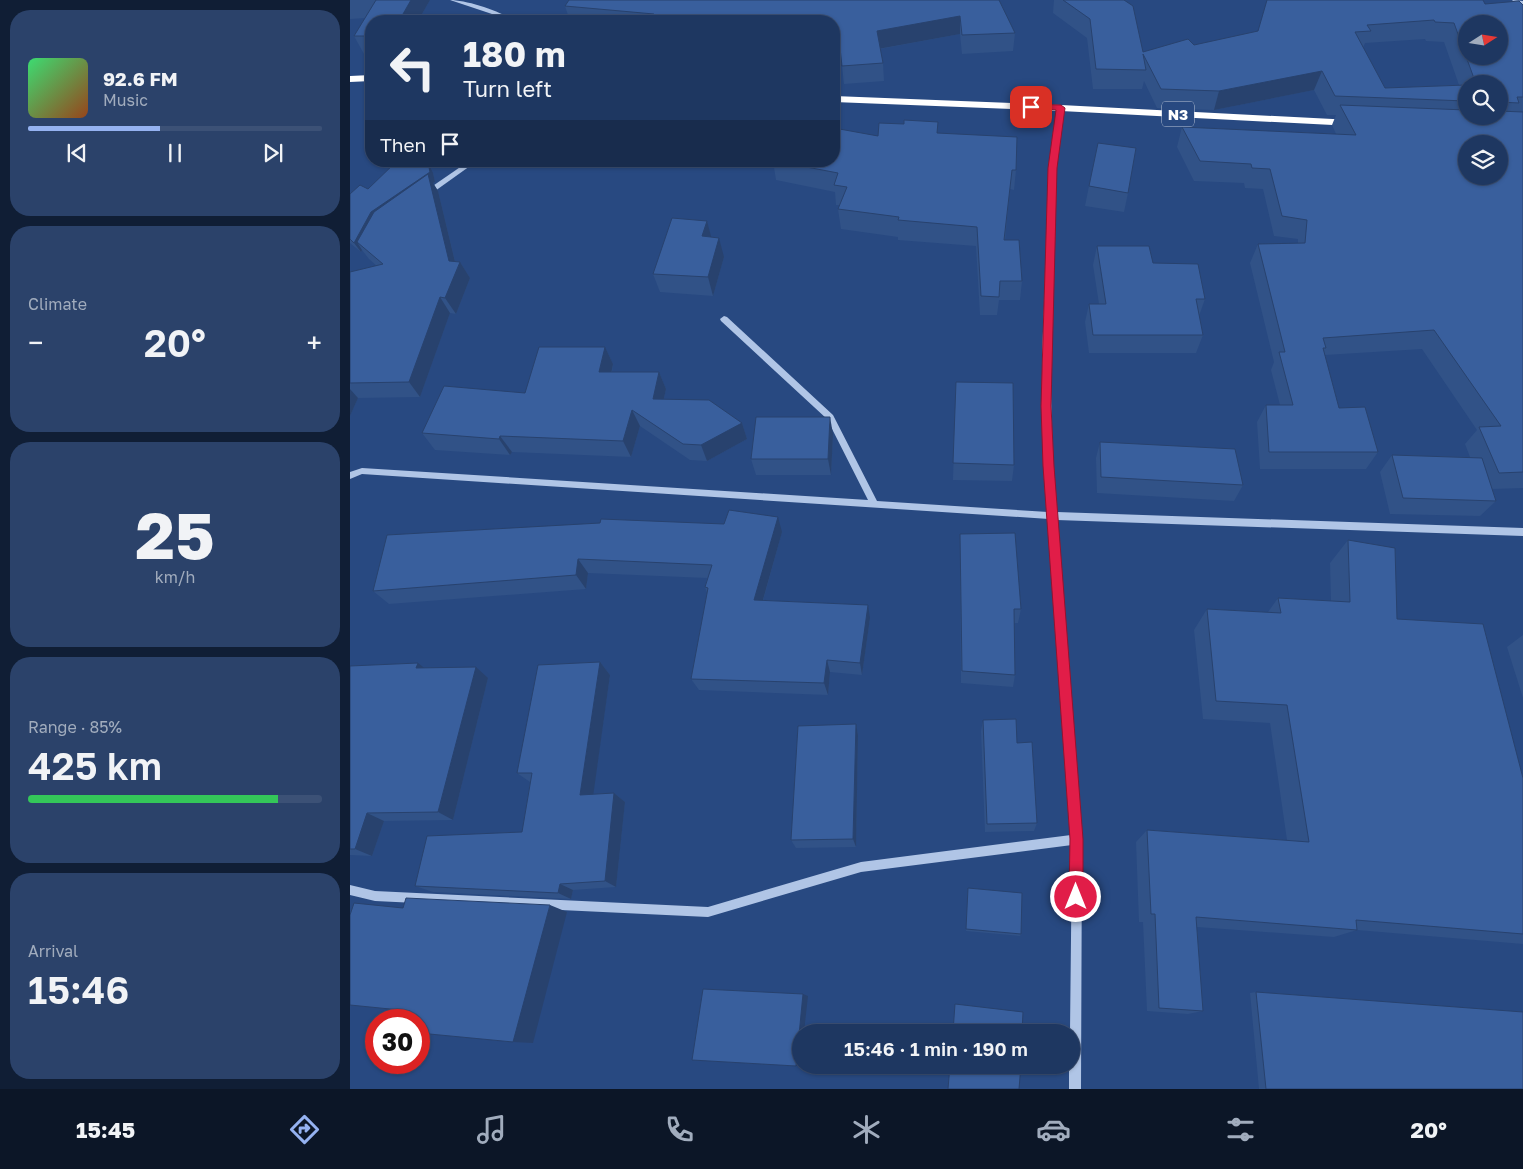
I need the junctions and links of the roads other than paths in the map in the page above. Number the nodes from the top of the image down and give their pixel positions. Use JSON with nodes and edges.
{"nodes":[{"id":1,"x":453,"y":0,"type":"edge"},
{"id":2,"x":1515,"y":0,"type":"edge"},
{"id":3,"x":1523,"y":3,"type":"edge"},
{"id":4,"x":499,"y":15,"type":"edge"},
{"id":5,"x":365,"y":78,"type":"edge"},
{"id":6,"x":350,"y":79,"type":"edge"},
{"id":7,"x":840,"y":99,"type":"edge"},
{"id":8,"x":1061,"y":108,"type":"junction"},
{"id":9,"x":1359,"y":123,"type":"edge"},
{"id":10,"x":465,"y":167,"type":"edge"},
{"id":11,"x":420,"y":198,"type":"edge"},
{"id":12,"x":724,"y":319,"type":"dead end"},
{"id":13,"x":350,"y":476,"type":"edge"},
{"id":14,"x":874,"y":503,"type":"junction"},
{"id":15,"x":1053,"y":516,"type":"junction"},
{"id":16,"x":1523,"y":532,"type":"edge"},
{"id":17,"x":1076,"y":839,"type":"junction"},
{"id":18,"x":350,"y":890,"type":"edge"},
{"id":19,"x":1075,"y":1089,"type":"edge"}],
"edges":[{"from":1,"to":4,"type":"street"},
{"from":2,"to":3,"type":"street"},
{"from":5,"to":6,"type":"highway"},
{"from":7,"to":8,"type":"highway","number":"N3"},
{"from":8,"to":9,"type":"highway","number":"N3"},
{"from":8,"to":15,"type":"street"},
{"from":10,"to":11,"type":"street"},
{"from":12,"to":14,"type":"street"},
{"from":13,"to":14,"type":"street"},
{"from":14,"to":15,"type":"street"},
{"from":15,"to":16,"type":"street"},
{"from":15,"to":17,"type":"street"},
{"from":17,"to":18,"type":"street"},
{"from":17,"to":19,"type":"street"}]}
